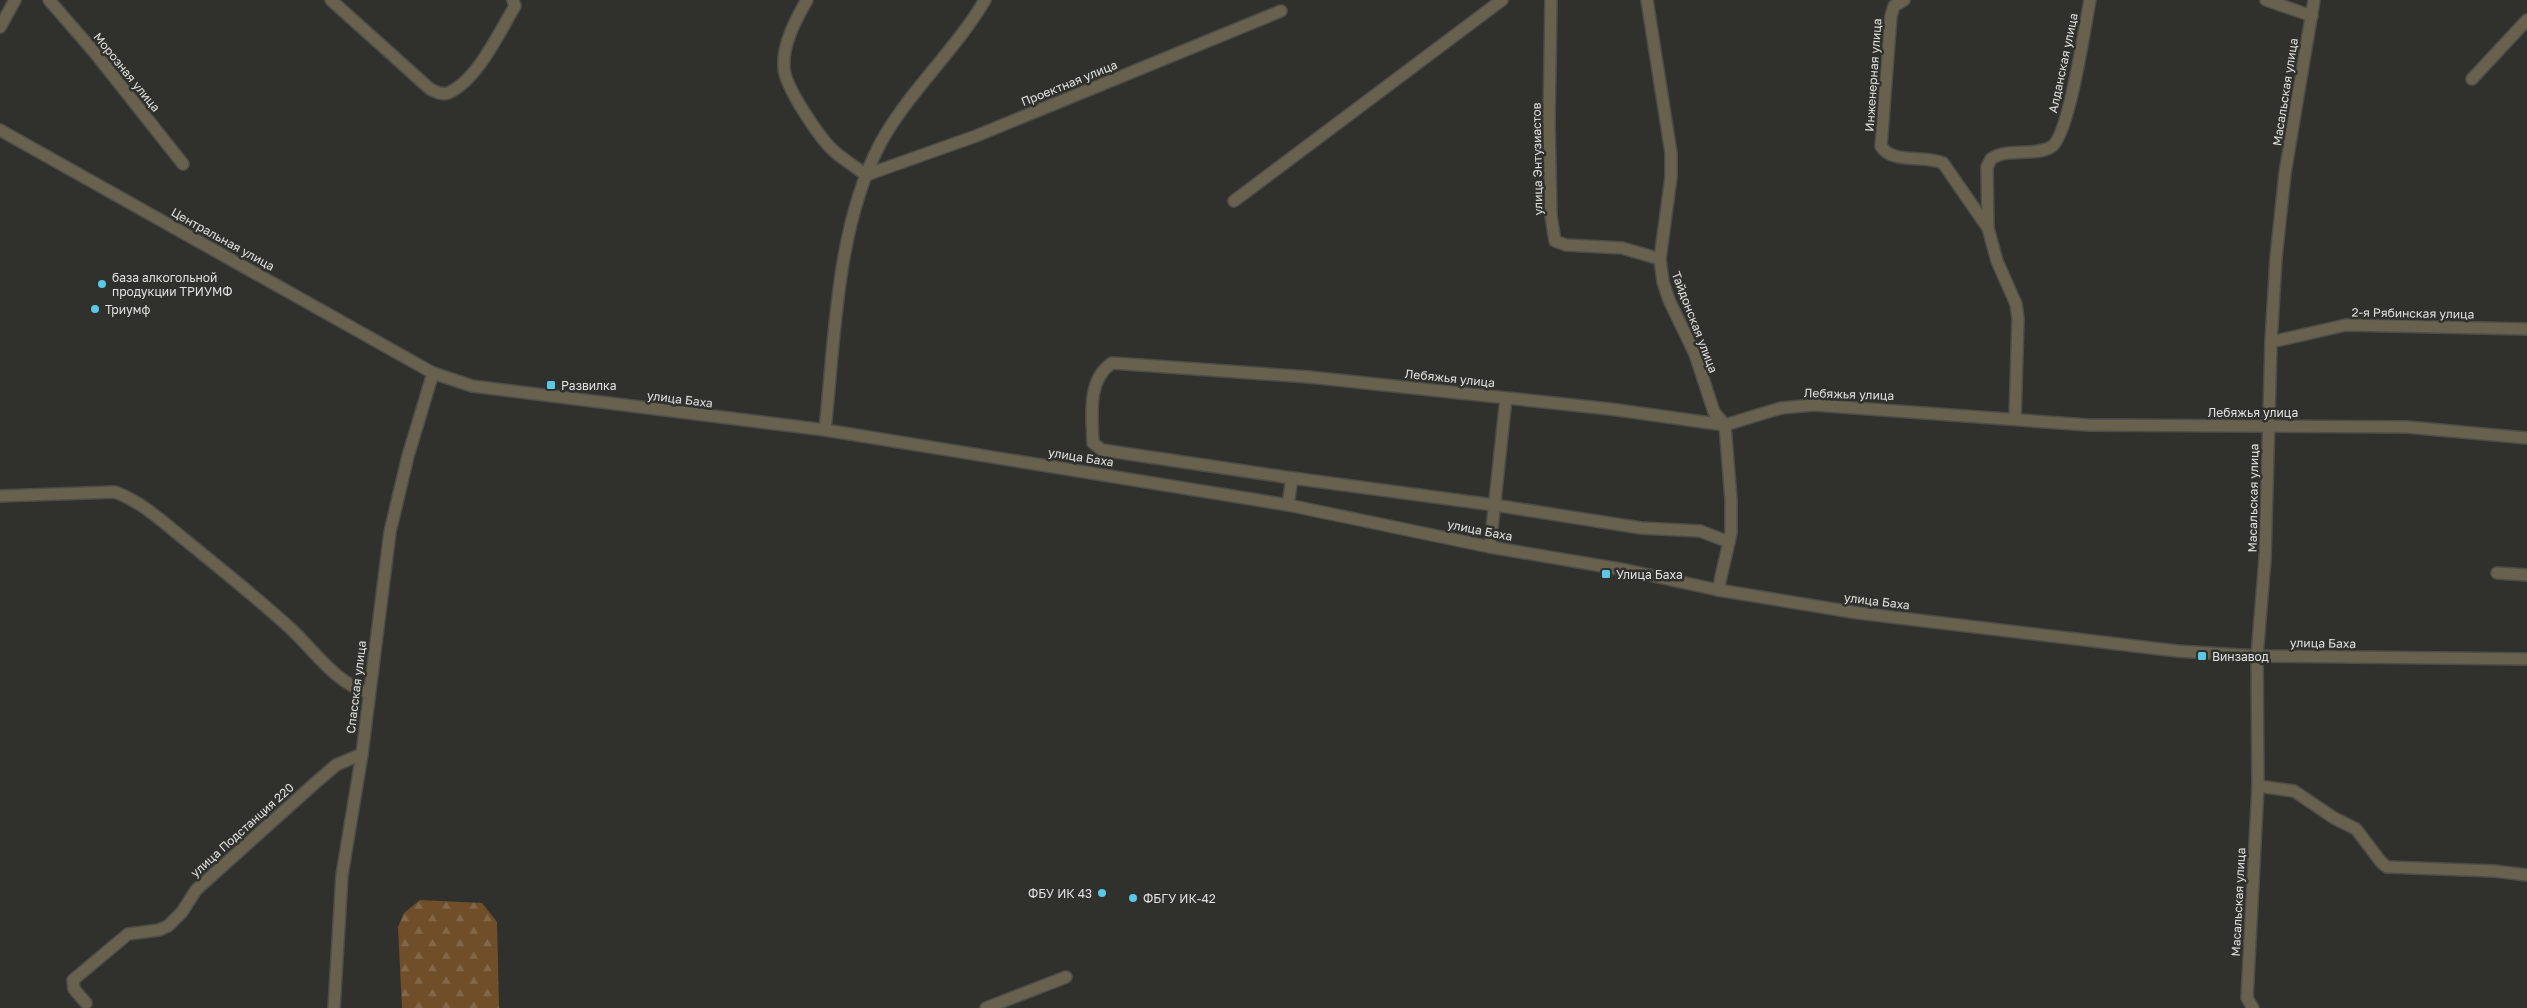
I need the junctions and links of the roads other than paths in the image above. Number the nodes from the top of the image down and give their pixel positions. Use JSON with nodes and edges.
{"nodes":[{"id":1,"x":15,"y":0,"type":"edge"},
{"id":2,"x":49,"y":0,"type":"edge"},
{"id":3,"x":331,"y":0,"type":"edge"},
{"id":4,"x":807,"y":0,"type":"edge"},
{"id":5,"x":985,"y":0,"type":"edge"},
{"id":6,"x":1502,"y":0,"type":"edge"},
{"id":7,"x":1551,"y":0,"type":"edge"},
{"id":8,"x":1647,"y":0,"type":"edge"},
{"id":9,"x":1904,"y":0,"type":"edge"},
{"id":10,"x":2090,"y":0,"type":"edge"},
{"id":11,"x":2266,"y":0,"type":"edge"},
{"id":12,"x":2314,"y":0,"type":"edge"},
{"id":13,"x":515,"y":2,"type":"edge"},
{"id":14,"x":1281,"y":11,"type":"dead end"},
{"id":15,"x":2312,"y":16,"type":"junction"},
{"id":16,"x":2527,"y":20,"type":"edge"},
{"id":17,"x":0,"y":27,"type":"edge"},
{"id":18,"x":2472,"y":79,"type":"dead end"},
{"id":19,"x":0,"y":130,"type":"edge"},
{"id":20,"x":183,"y":164,"type":"dead end"},
{"id":21,"x":866,"y":175,"type":"junction"},
{"id":22,"x":1234,"y":201,"type":"dead end"},
{"id":23,"x":1988,"y":228,"type":"junction"},
{"id":24,"x":1660,"y":259,"type":"junction"},
{"id":25,"x":2527,"y":329,"type":"edge"},
{"id":26,"x":2270,"y":342,"type":"junction"},
{"id":27,"x":433,"y":373,"type":"junction"},
{"id":28,"x":1506,"y":398,"type":"junction"},
{"id":29,"x":2016,"y":419,"type":"junction"},
{"id":30,"x":1725,"y":425,"type":"junction"},
{"id":31,"x":2268,"y":426,"type":"junction"},
{"id":32,"x":825,"y":430,"type":"junction"},
{"id":33,"x":2527,"y":438,"type":"edge"},
{"id":34,"x":1292,"y":478,"type":"junction"},
{"id":35,"x":0,"y":496,"type":"edge"},
{"id":36,"x":1288,"y":505,"type":"junction"},
{"id":37,"x":1494,"y":505,"type":"junction"},
{"id":38,"x":1729,"y":542,"type":"junction"},
{"id":39,"x":1490,"y":547,"type":"junction"},
{"id":40,"x":2497,"y":573,"type":"dead end"},
{"id":41,"x":2527,"y":575,"type":"edge"},
{"id":42,"x":1718,"y":590,"type":"junction"},
{"id":43,"x":2257,"y":656,"type":"junction"},
{"id":44,"x":2527,"y":659,"type":"edge"},
{"id":45,"x":369,"y":693,"type":"junction"},
{"id":46,"x":362,"y":754,"type":"junction"},
{"id":47,"x":2258,"y":786,"type":"junction"},
{"id":48,"x":2527,"y":875,"type":"edge"},
{"id":49,"x":1066,"y":977,"type":"dead end"},
{"id":50,"x":86,"y":1003,"type":"dead end"},
{"id":51,"x":2250,"y":1003,"type":"edge"},
{"id":52,"x":334,"y":1008,"type":"edge"},
{"id":53,"x":986,"y":1008,"type":"edge"}],
"edges":[{"from":1,"to":17,"type":"street"},
{"from":2,"to":20,"type":"street","name":"Морозная улица"},
{"from":3,"to":13,"type":"street"},
{"from":4,"to":21,"type":"street"},
{"from":5,"to":21,"type":"street"},
{"from":6,"to":22,"type":"street"},
{"from":7,"to":24,"type":"street","name":"улица Энтузиастов"},
{"from":8,"to":24,"type":"street","name":"Тайдонская улица"},
{"from":9,"to":23,"type":"street","name":"Инженерная улица"},
{"from":10,"to":23,"type":"street","name":"Алданская улица"},
{"from":11,"to":15,"type":"street"},
{"from":12,"to":15,"type":"street","name":"Масальская улица"},
{"from":14,"to":21,"type":"street","name":"Проектная улица"},
{"from":15,"to":26,"type":"street","name":"Масальская улица"},
{"from":16,"to":18,"type":"street"},
{"from":19,"to":27,"type":"street","name":"Центральная улица"},
{"from":21,"to":32,"type":"street"},
{"from":23,"to":29,"type":"street","name":"Инженерная улица"},
{"from":24,"to":30,"type":"street","name":"Тайдонская улица"},
{"from":25,"to":26,"type":"street","name":"2-я Рябинская улица"},
{"from":26,"to":31,"type":"street","name":"Масальская улица"},
{"from":27,"to":32,"type":"street","name":"улица Баха"},
{"from":27,"to":45,"type":"street","name":"Спасская улица"},
{"from":28,"to":30,"type":"street","name":"Лебяжья улица"},
{"from":28,"to":34,"type":"street","name":"Лебяжья улица"},
{"from":28,"to":37,"type":"street"},
{"from":29,"to":30,"type":"street","name":"Лебяжья улица"},
{"from":29,"to":31,"type":"street","name":"Лебяжья улица"},
{"from":30,"to":38,"type":"street","name":"Тайдонская улица"},
{"from":31,"to":33,"type":"street","name":"Лебяжья улица"},
{"from":31,"to":43,"type":"street","name":"Масальская улица"},
{"from":32,"to":36,"type":"street","name":"улица Баха"},
{"from":34,"to":36,"type":"street"},
{"from":34,"to":37,"type":"street"},
{"from":35,"to":45,"type":"street"},
{"from":36,"to":39,"type":"street","name":"улица Баха"},
{"from":37,"to":38,"type":"street"},
{"from":37,"to":39,"type":"street"},
{"from":38,"to":42,"type":"street","name":"Тайдонская улица"},
{"from":39,"to":42,"type":"street","name":"улица Баха"},
{"from":40,"to":41,"type":"street"},
{"from":42,"to":43,"type":"street","name":"улица Баха"},
{"from":43,"to":44,"type":"street","name":"улица Баха"},
{"from":43,"to":47,"type":"street","name":"Масальская улица"},
{"from":45,"to":46,"type":"street","name":"Спасская улица"},
{"from":46,"to":50,"type":"street","name":"улица Подстанция 220"},
{"from":46,"to":52,"type":"street","name":"Спасская улица"},
{"from":47,"to":48,"type":"street"},
{"from":47,"to":51,"type":"street","name":"Масальская улица"},
{"from":49,"to":53,"type":"street"}]}
